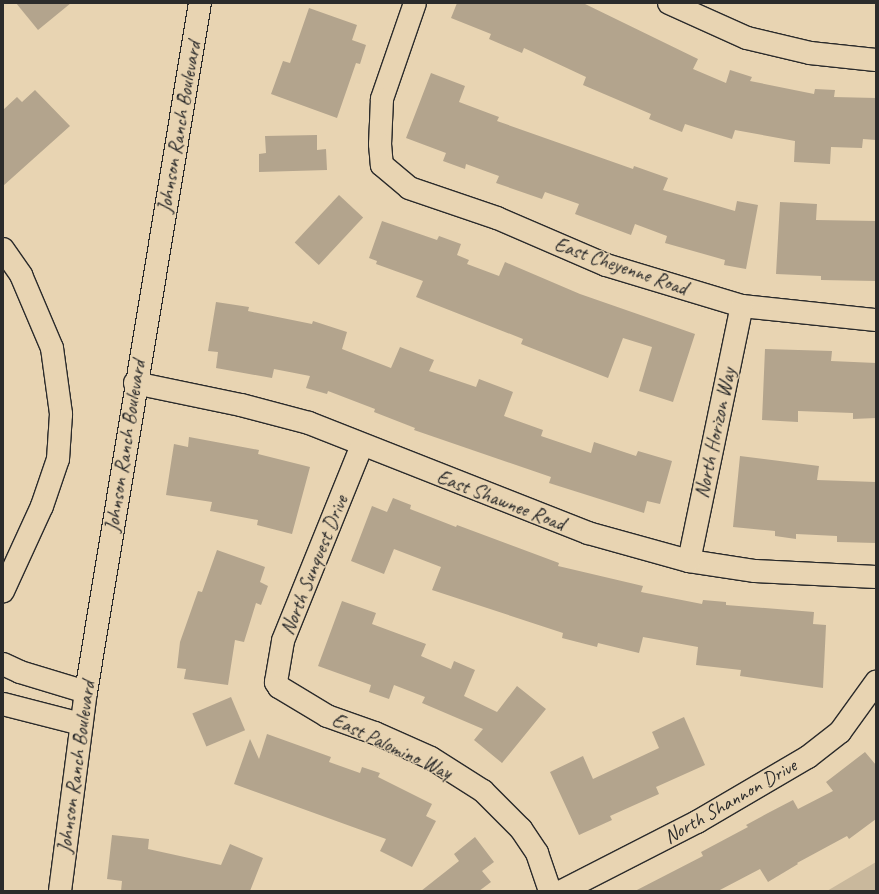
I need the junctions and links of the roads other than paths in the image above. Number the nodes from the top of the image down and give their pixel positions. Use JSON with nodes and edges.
{"nodes":[{"id":1,"x":200,"y":3,"type":"edge"},
{"id":2,"x":415,"y":3,"type":"edge"},
{"id":3,"x":669,"y":3,"type":"edge"},
{"id":4,"x":876,"y":60,"type":"edge"},
{"id":5,"x":3,"y":249,"type":"edge"},
{"id":6,"x":742,"y":306,"type":"junction"},
{"id":7,"x":876,"y":320,"type":"edge"},
{"id":8,"x":135,"y":383,"type":"junction"},
{"id":9,"x":362,"y":445,"type":"junction"},
{"id":10,"x":689,"y":561,"type":"junction"},
{"id":11,"x":876,"y":577,"type":"edge"},
{"id":12,"x":3,"y":591,"type":"edge"},
{"id":13,"x":3,"y":664,"type":"edge"},
{"id":14,"x":876,"y":682,"type":"edge"},
{"id":15,"x":279,"y":687,"type":"joint"},
{"id":16,"x":86,"y":692,"type":"junction"},
{"id":17,"x":3,"y":704,"type":"edge"},
{"id":18,"x":81,"y":724,"type":"junction"},
{"id":19,"x":60,"y":891,"type":"edge"},
{"id":20,"x":550,"y":891,"type":"edge"},
{"id":21,"x":562,"y":891,"type":"edge"}],
"edges":[{"from":1,"to":8,"type":"street","name":"Johnson Ranch Boulevard"},
{"from":2,"to":6,"type":"street","name":"East Cheyenne Road"},
{"from":3,"to":4,"type":"street"},
{"from":5,"to":12,"type":"street"},
{"from":6,"to":7,"type":"street","name":"East Cheyenne Road"},
{"from":6,"to":10,"type":"street","name":"North Horizon Way"},
{"from":8,"to":9,"type":"street","name":"East Shawnee Road"},
{"from":8,"to":16,"type":"street","name":"Johnson Ranch Boulevard"},
{"from":9,"to":10,"type":"street","name":"East Shawnee Road"},
{"from":9,"to":15,"type":"street","name":"North Sunquest Drive"},
{"from":10,"to":11,"type":"street","name":"East Shawnee Road"},
{"from":13,"to":16,"type":"street"},
{"from":14,"to":21,"type":"street","name":"North Shannon Drive"},
{"from":15,"to":20,"type":"street","name":"East Palomino Way"},
{"from":16,"to":18,"type":"street","name":"Johnson Ranch Boulevard"},
{"from":17,"to":18,"type":"street"},
{"from":18,"to":19,"type":"street","name":"Johnson Ranch Boulevard"}]}
